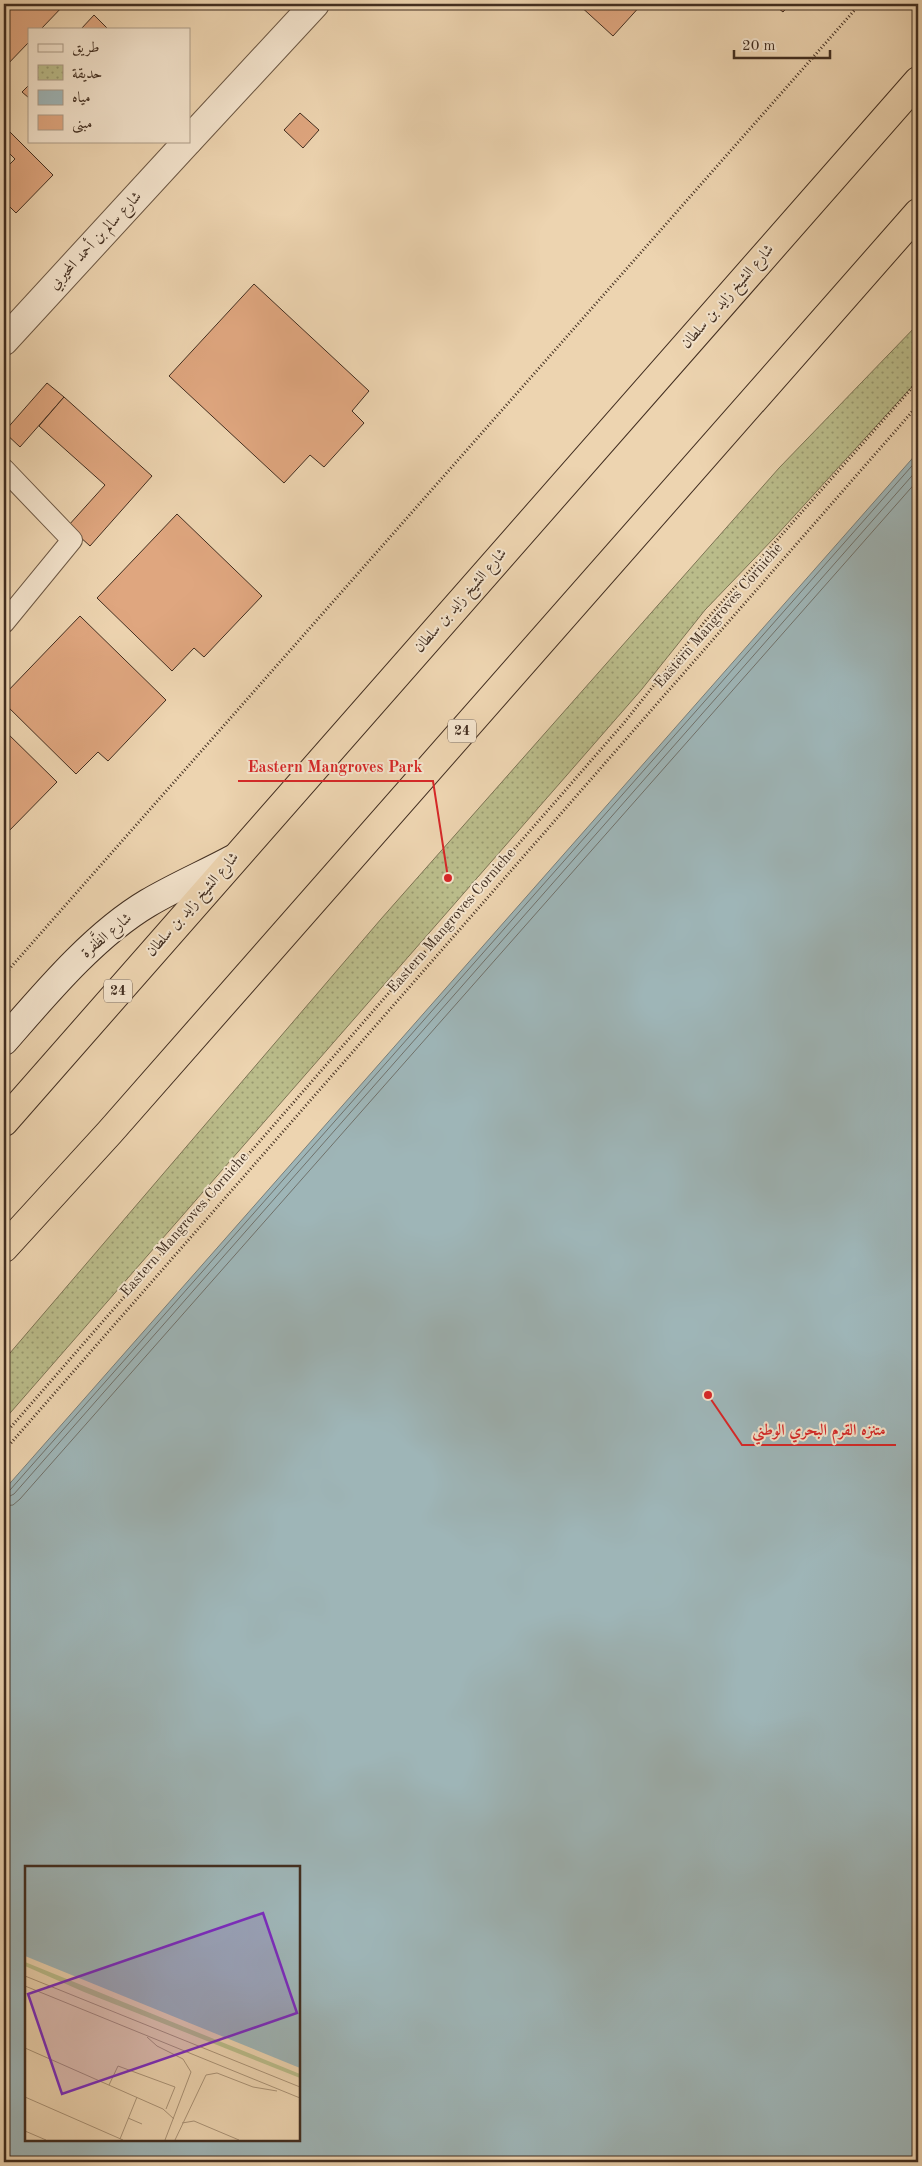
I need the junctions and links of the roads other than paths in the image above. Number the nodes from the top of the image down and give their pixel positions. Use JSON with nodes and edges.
{"nodes":[{"id":1,"x":315,"y":4,"type":"edge"},
{"id":2,"x":918,"y":81,"type":"edge"},
{"id":3,"x":190,"y":139,"type":"edge"},
{"id":4,"x":187,"y":142,"type":"edge"},
{"id":5,"x":918,"y":213,"type":"edge"},
{"id":6,"x":4,"y":341,"type":"edge"},
{"id":7,"x":4,"y":469,"type":"edge"},
{"id":8,"x":4,"y":623,"type":"edge"},
{"id":9,"x":233,"y":859,"type":"junction"},
{"id":10,"x":4,"y":1041,"type":"edge"},
{"id":11,"x":4,"y":1122,"type":"edge"},
{"id":12,"x":4,"y":1248,"type":"edge"}],
"edges":[{"from":1,"to":3,"type":"street","name":"شارع سالم بن أحمد المحيربي"},
{"from":2,"to":9,"type":"highway","name":"شارع الشيخ زايد بن سلطان","number":"24"},
{"from":4,"to":6,"type":"street","name":"شارع سالم بن أحمد المحيربي"},
{"from":5,"to":12,"type":"highway","number":"24"},
{"from":7,"to":8,"type":"lane"},
{"from":9,"to":10,"type":"street","name":"شارع الظَّفرة"},
{"from":9,"to":11,"type":"highway","name":"شارع الشيخ زايد بن سلطان","number":"24"}]}
